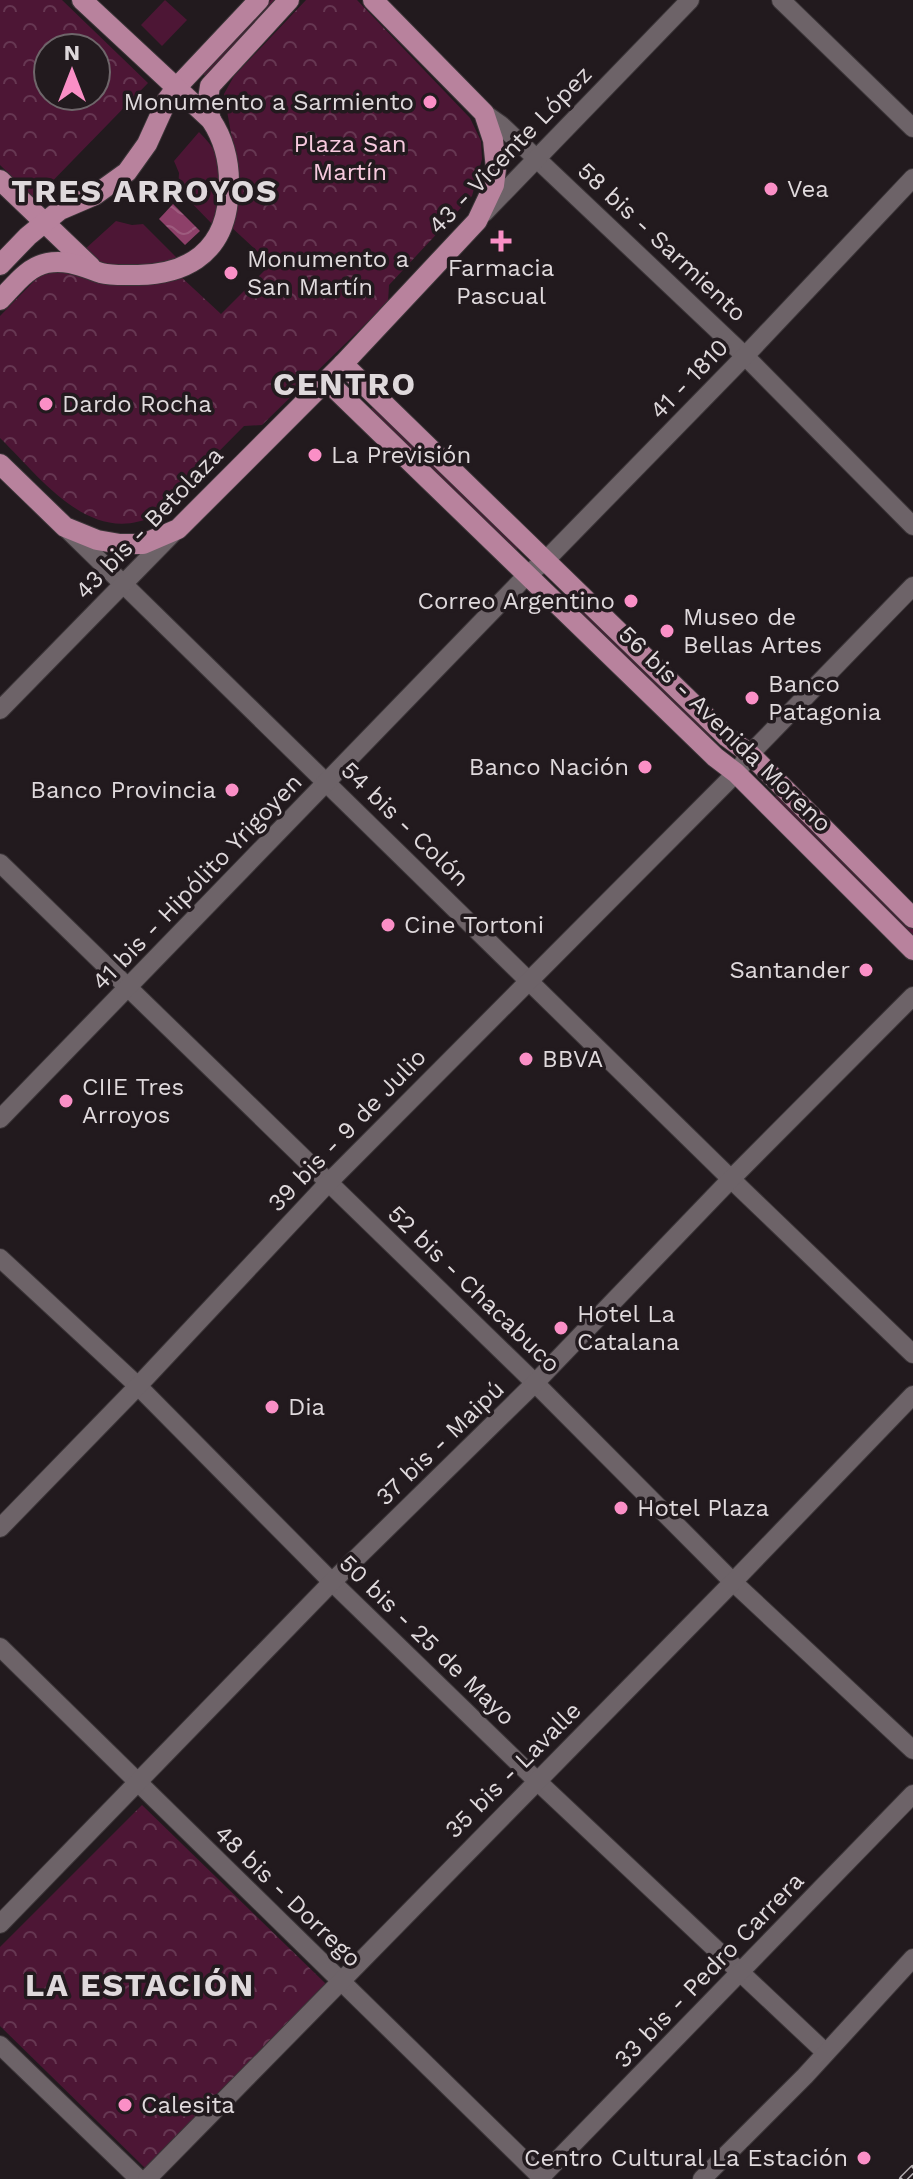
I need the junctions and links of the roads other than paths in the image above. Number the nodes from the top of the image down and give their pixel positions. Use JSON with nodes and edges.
{"nodes":[{"id":1,"x":82,"y":0,"type":"edge"},
{"id":2,"x":259,"y":0,"type":"edge"},
{"id":3,"x":289,"y":0,"type":"edge"},
{"id":4,"x":373,"y":0,"type":"edge"},
{"id":5,"x":690,"y":0,"type":"edge"},
{"id":6,"x":781,"y":0,"type":"edge"},
{"id":7,"x":176,"y":88,"type":"junction"},
{"id":8,"x":484,"y":113,"type":"junction"},
{"id":9,"x":211,"y":120,"type":"junction"},
{"id":10,"x":913,"y":128,"type":"edge"},
{"id":11,"x":536,"y":159,"type":"junction"},
{"id":12,"x":913,"y":178,"type":"edge"},
{"id":13,"x":0,"y":180,"type":"edge"},
{"id":14,"x":477,"y":221,"type":"junction"},
{"id":15,"x":46,"y":224,"type":"junction"},
{"id":16,"x":0,"y":265,"type":"edge"},
{"id":17,"x":91,"y":267,"type":"junction"},
{"id":18,"x":0,"y":300,"type":"edge"},
{"id":19,"x":745,"y":356,"type":"junction"},
{"id":20,"x":335,"y":372,"type":"junction"},
{"id":21,"x":0,"y":464,"type":"edge"},
{"id":22,"x":913,"y":526,"type":"edge"},
{"id":23,"x":65,"y":527,"type":"junction"},
{"id":24,"x":178,"y":529,"type":"junction"},
{"id":25,"x":545,"y":561,"type":"junction"},
{"id":26,"x":528,"y":574,"type":"junction"},
{"id":27,"x":124,"y":586,"type":"junction"},
{"id":28,"x":913,"y":586,"type":"edge"},
{"id":29,"x":0,"y":710,"type":"edge"},
{"id":30,"x":750,"y":754,"type":"junction"},
{"id":31,"x":736,"y":773,"type":"junction"},
{"id":32,"x":326,"y":784,"type":"junction"},
{"id":33,"x":0,"y":863,"type":"edge"},
{"id":34,"x":913,"y":918,"type":"edge"},
{"id":35,"x":913,"y":950,"type":"edge"},
{"id":36,"x":527,"y":980,"type":"junction"},
{"id":37,"x":129,"y":987,"type":"junction"},
{"id":38,"x":913,"y":996,"type":"edge"},
{"id":39,"x":0,"y":1119,"type":"edge"},
{"id":40,"x":731,"y":1179,"type":"junction"},
{"id":41,"x":330,"y":1181,"type":"junction"},
{"id":42,"x":0,"y":1258,"type":"edge"},
{"id":43,"x":913,"y":1354,"type":"edge"},
{"id":44,"x":535,"y":1383,"type":"junction"},
{"id":45,"x":138,"y":1386,"type":"junction"},
{"id":46,"x":913,"y":1395,"type":"edge"},
{"id":47,"x":0,"y":1528,"type":"edge"},
{"id":48,"x":332,"y":1582,"type":"junction"},
{"id":49,"x":733,"y":1582,"type":"junction"},
{"id":50,"x":0,"y":1647,"type":"edge"},
{"id":51,"x":913,"y":1750,"type":"edge"},
{"id":52,"x":536,"y":1780,"type":"junction"},
{"id":53,"x":138,"y":1782,"type":"junction"},
{"id":54,"x":913,"y":1794,"type":"edge"},
{"id":55,"x":0,"y":1924,"type":"edge"},
{"id":56,"x":913,"y":1958,"type":"edge"},
{"id":57,"x":740,"y":1973,"type":"junction"},
{"id":58,"x":341,"y":1981,"type":"junction"},
{"id":59,"x":0,"y":2045,"type":"edge"},
{"id":60,"x":825,"y":2052,"type":"junction"},
{"id":61,"x":541,"y":2178,"type":"edge"},
{"id":62,"x":139,"y":2179,"type":"edge"},
{"id":63,"x":147,"y":2179,"type":"edge"},
{"id":64,"x":702,"y":2179,"type":"edge"}],
"edges":[{"from":1,"to":7,"type":"main road"},
{"from":2,"to":7,"type":"main road"},
{"from":3,"to":9,"type":"main road"},
{"from":4,"to":8,"type":"main road","name":"58 bis - Sarmiento"},
{"from":5,"to":11,"type":"street","name":"43 - Vicente López"},
{"from":6,"to":10,"type":"street"},
{"from":7,"to":9,"type":"main road"},
{"from":7,"to":15,"type":"main road"},
{"from":8,"to":11,"type":"street","name":"58 bis - Sarmiento"},
{"from":8,"to":14,"type":"main road"},
{"from":9,"to":17,"type":"main road"},
{"from":11,"to":14,"type":"street","name":"43 - Vicente López"},
{"from":11,"to":19,"type":"street","name":"58 bis - Sarmiento"},
{"from":12,"to":19,"type":"street","name":"41 - 1810"},
{"from":13,"to":15,"type":"main road"},
{"from":14,"to":20,"type":"main road","name":"43 - Vicente López"},
{"from":15,"to":16,"type":"main road"},
{"from":15,"to":17,"type":"main road"},
{"from":17,"to":18,"type":"main road"},
{"from":19,"to":22,"type":"street","name":"58 bis - Sarmiento"},
{"from":19,"to":25,"type":"street","name":"41 - 1810"},
{"from":20,"to":24,"type":"main road","name":"43 bis - Betolaza"},
{"from":20,"to":25,"type":"main road","name":"56 bis - Avenida Moreno"},
{"from":20,"to":26,"type":"main road","name":"56 bis - Avenida Moreno"},
{"from":21,"to":23,"type":"main road","name":"54 bis - Colón"},
{"from":23,"to":24,"type":"main road"},
{"from":23,"to":27,"type":"street","name":"54 bis - Colón"},
{"from":24,"to":27,"type":"street","name":"43 bis - Betolaza"},
{"from":25,"to":26,"type":"street","name":"41 - 1810"},
{"from":25,"to":30,"type":"main road","name":"56 bis - Avenida Moreno"},
{"from":26,"to":31,"type":"main road","name":"56 bis - Avenida Moreno"},
{"from":26,"to":32,"type":"street","name":"41 bis - Hipólito Yrigoyen"},
{"from":27,"to":29,"type":"street","name":"43 bis - Betolaza"},
{"from":27,"to":32,"type":"street","name":"54 bis - Colón"},
{"from":28,"to":30,"type":"street","name":"39 bis - 9 de Julio"},
{"from":30,"to":31,"type":"street","name":"39 bis - 9 de Julio"},
{"from":30,"to":34,"type":"main road","name":"56 bis - Avenida Moreno"},
{"from":31,"to":35,"type":"main road","name":"56 bis - Avenida Moreno"},
{"from":31,"to":36,"type":"street","name":"39 bis - 9 de Julio"},
{"from":32,"to":36,"type":"street","name":"54 bis - Colón"},
{"from":32,"to":37,"type":"street","name":"41 bis - Hipólito Yrigoyen"},
{"from":33,"to":37,"type":"street","name":"52 bis - Chacabuco"},
{"from":36,"to":40,"type":"street","name":"54 bis - Colón"},
{"from":36,"to":41,"type":"street","name":"39 bis - 9 de Julio"},
{"from":37,"to":39,"type":"street","name":"41 bis - Hipólito Yrigoyen"},
{"from":37,"to":41,"type":"street","name":"52 bis - Chacabuco"},
{"from":38,"to":40,"type":"street","name":"37 bis - Maipú"},
{"from":40,"to":43,"type":"street","name":"54 bis - Colón"},
{"from":40,"to":44,"type":"street","name":"37 bis - Maipú"},
{"from":41,"to":44,"type":"street","name":"52 bis - Chacabuco"},
{"from":41,"to":45,"type":"street","name":"39 bis - 9 de Julio"},
{"from":42,"to":45,"type":"street","name":"50 bis - 25 de Mayo"},
{"from":44,"to":48,"type":"street","name":"37 bis - Maipú"},
{"from":44,"to":49,"type":"street","name":"52 bis - Chacabuco"},
{"from":45,"to":47,"type":"street","name":"39 bis - 9 de Julio"},
{"from":45,"to":48,"type":"street","name":"50 bis - 25 de Mayo"},
{"from":46,"to":49,"type":"street","name":"35 bis - Lavalle"},
{"from":48,"to":52,"type":"street","name":"50 bis - 25 de Mayo"},
{"from":48,"to":53,"type":"street","name":"37 bis - Maipú"},
{"from":49,"to":51,"type":"street","name":"52 bis - Chacabuco"},
{"from":49,"to":52,"type":"street","name":"35 bis - Lavalle"},
{"from":50,"to":53,"type":"street","name":"48 bis - Dorrego"},
{"from":52,"to":57,"type":"street","name":"50 bis - 25 de Mayo"},
{"from":52,"to":58,"type":"street","name":"35 bis - Lavalle"},
{"from":53,"to":55,"type":"street","name":"37 bis - Maipú"},
{"from":53,"to":58,"type":"street","name":"48 bis - Dorrego"},
{"from":54,"to":57,"type":"street","name":"33 bis - Pedro Carrera"},
{"from":56,"to":60,"type":"street"},
{"from":57,"to":60,"type":"street","name":"50 bis - 25 de Mayo"},
{"from":57,"to":61,"type":"street","name":"33 bis - Pedro Carrera"},
{"from":58,"to":61,"type":"street","name":"48 bis - Dorrego"},
{"from":58,"to":63,"type":"street","name":"35 bis - Lavalle"},
{"from":59,"to":62,"type":"street"},
{"from":60,"to":64,"type":"street"}]}
